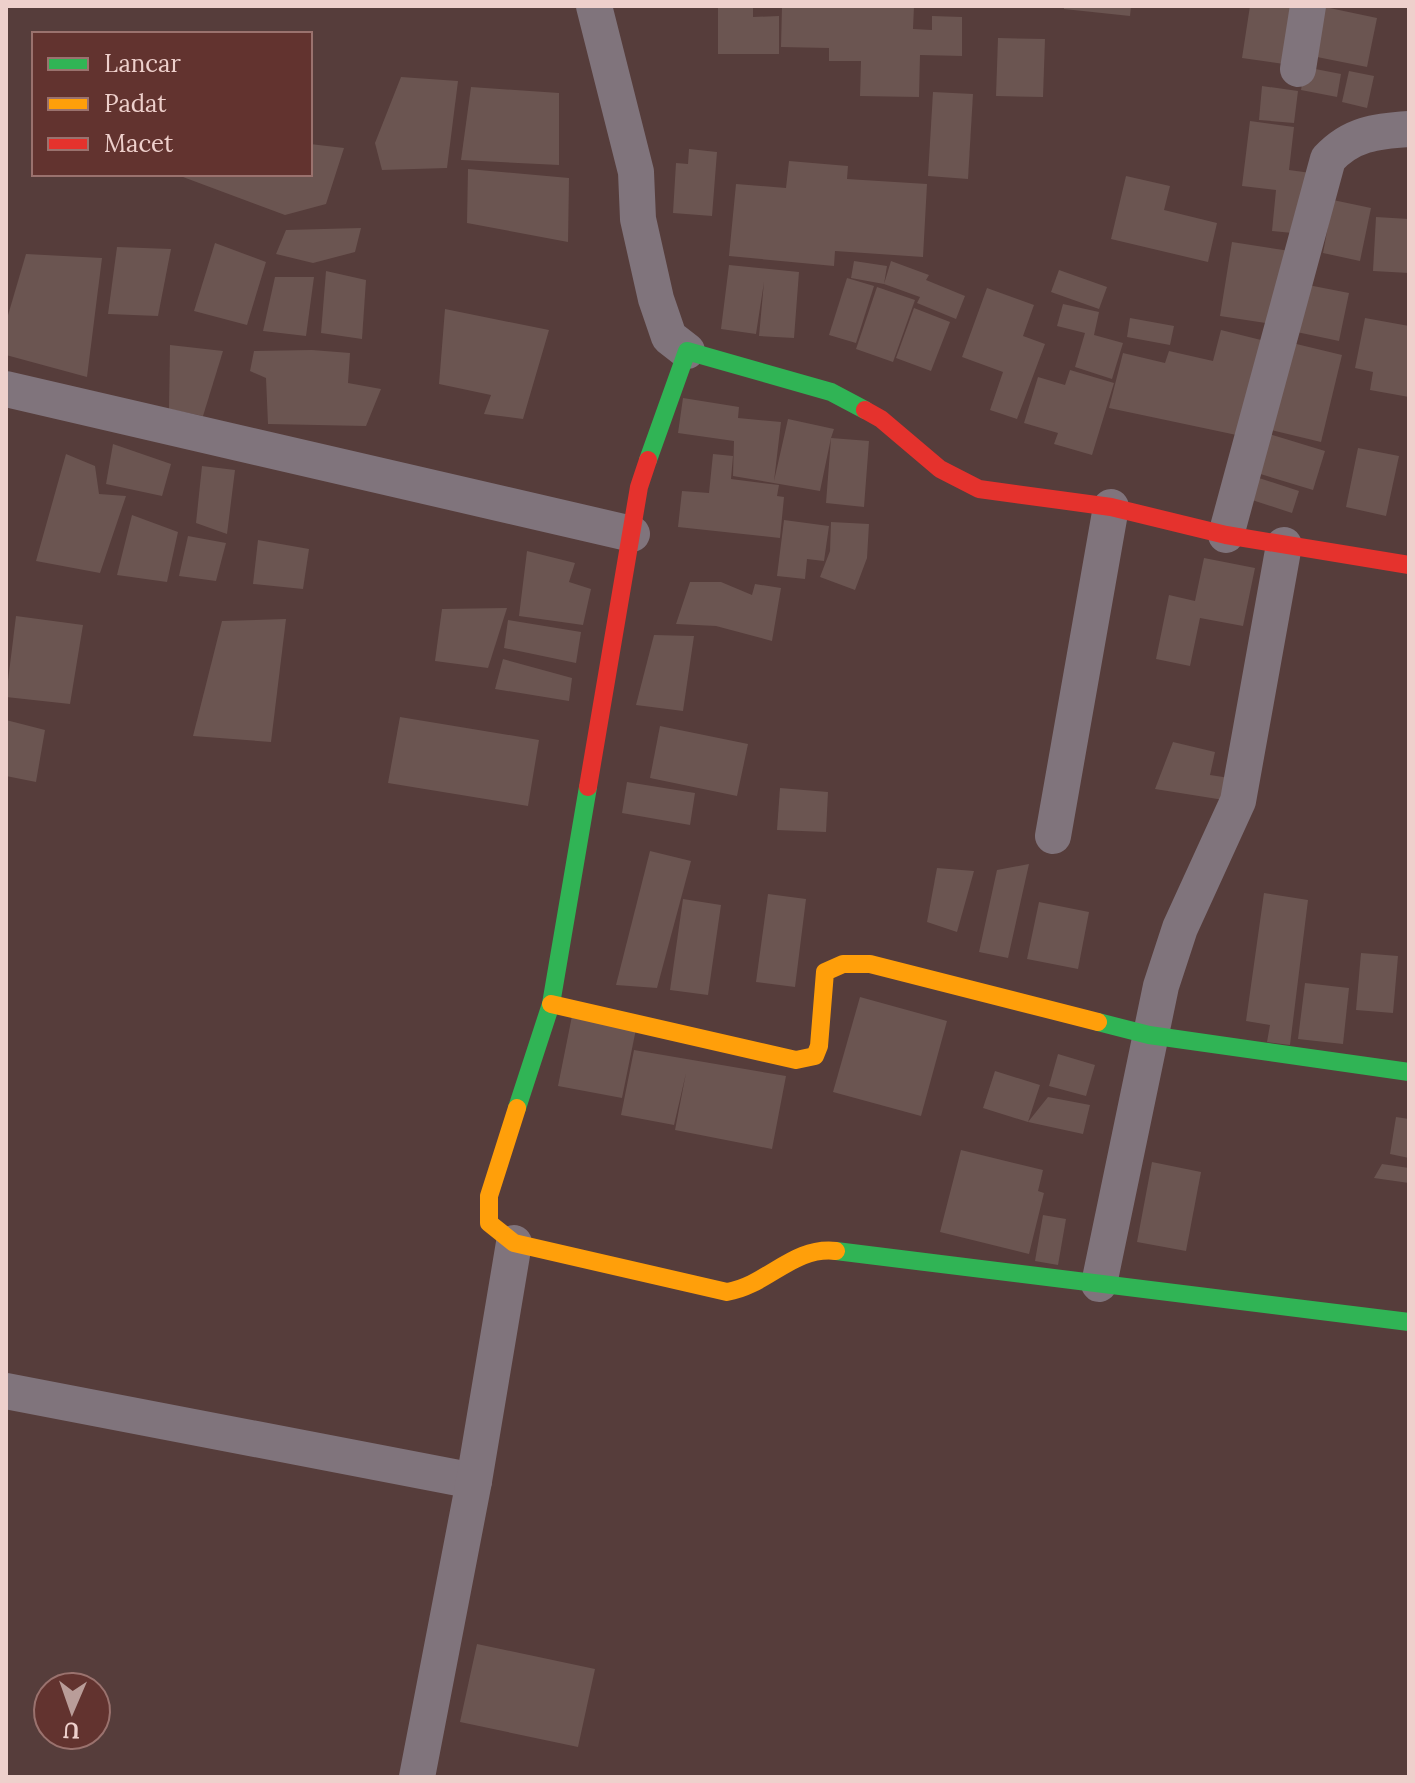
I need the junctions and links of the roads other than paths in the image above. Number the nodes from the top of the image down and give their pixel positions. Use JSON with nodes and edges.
{"nodes":[{"id":1,"x":594,"y":6,"type":"edge"},
{"id":2,"x":1308,"y":6,"type":"edge"},
{"id":3,"x":1298,"y":69,"type":"dead end"},
{"id":4,"x":1409,"y":129,"type":"edge"},
{"id":5,"x":687,"y":351,"type":"junction"},
{"id":6,"x":6,"y":389,"type":"edge"},
{"id":7,"x":1111,"y":507,"type":"junction"},
{"id":8,"x":632,"y":534,"type":"junction"},
{"id":9,"x":1226,"y":535,"type":"junction"},
{"id":10,"x":1284,"y":545,"type":"junction"},
{"id":11,"x":1409,"y":565,"type":"edge"},
{"id":12,"x":1053,"y":836,"type":"dead end"},
{"id":13,"x":551,"y":1004,"type":"junction"},
{"id":14,"x":1149,"y":1035,"type":"junction"},
{"id":15,"x":1409,"y":1072,"type":"edge"},
{"id":16,"x":514,"y":1243,"type":"junction"},
{"id":17,"x":1099,"y":1284,"type":"junction"},
{"id":18,"x":1409,"y":1322,"type":"edge"},
{"id":19,"x":6,"y":1391,"type":"edge"},
{"id":20,"x":474,"y":1481,"type":"junction"},
{"id":21,"x":417,"y":1777,"type":"edge"}],
"edges":[{"from":1,"to":5,"type":"street"},
{"from":2,"to":3,"type":"street"},
{"from":4,"to":9,"type":"street"},
{"from":5,"to":7,"type":"street"},
{"from":5,"to":8,"type":"street"},
{"from":6,"to":8,"type":"street"},
{"from":7,"to":9,"type":"street"},
{"from":7,"to":12,"type":"street"},
{"from":8,"to":13,"type":"street"},
{"from":9,"to":10,"type":"street"},
{"from":10,"to":11,"type":"street"},
{"from":10,"to":14,"type":"street"},
{"from":13,"to":14,"type":"street"},
{"from":13,"to":16,"type":"street"},
{"from":14,"to":15,"type":"street"},
{"from":14,"to":17,"type":"street"},
{"from":16,"to":17,"type":"street"},
{"from":16,"to":20,"type":"street"},
{"from":17,"to":18,"type":"street"},
{"from":19,"to":20,"type":"street"},
{"from":20,"to":21,"type":"street"}]}
